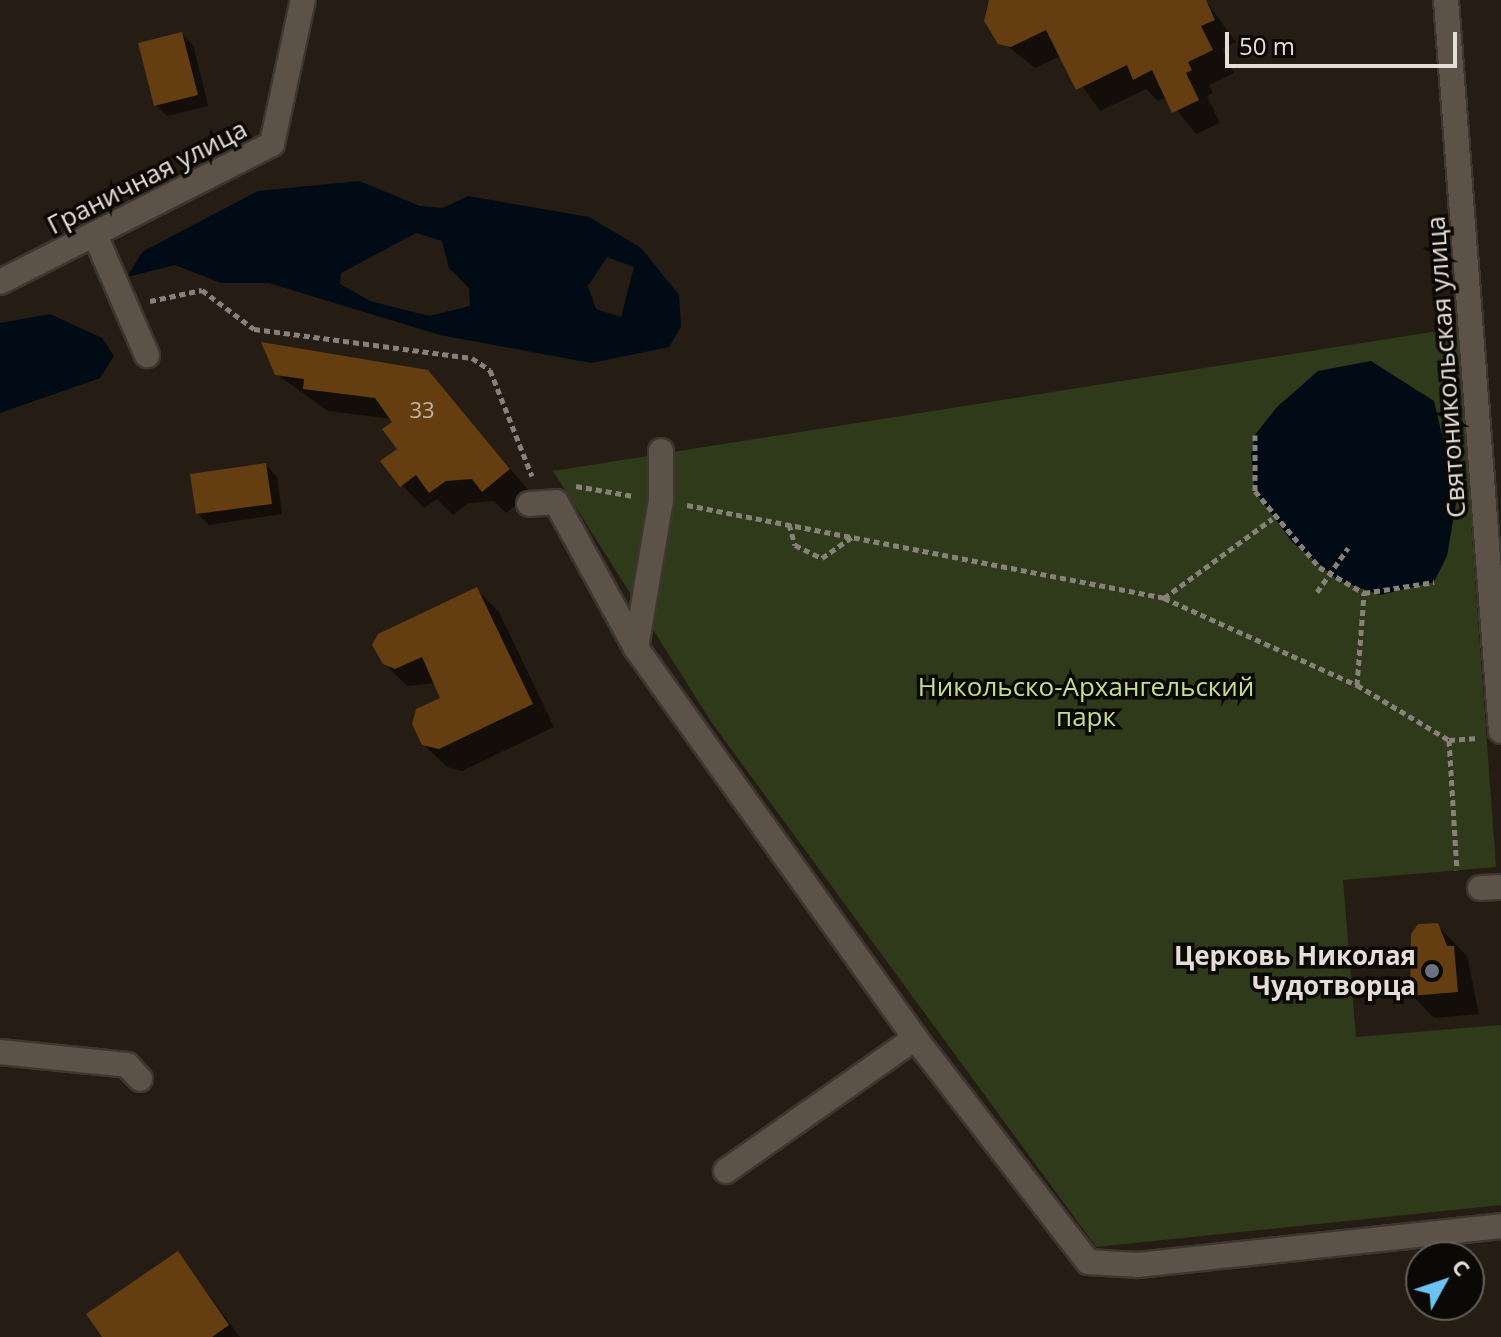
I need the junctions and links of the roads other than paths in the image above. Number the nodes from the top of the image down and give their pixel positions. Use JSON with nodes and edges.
{"nodes":[{"id":1,"x":303,"y":0,"type":"edge"},
{"id":2,"x":1446,"y":0,"type":"edge"},
{"id":3,"x":95,"y":235,"type":"junction"},
{"id":4,"x":0,"y":282,"type":"edge"},
{"id":5,"x":147,"y":355,"type":"dead end"},
{"id":6,"x":661,"y":451,"type":"dead end"},
{"id":7,"x":529,"y":504,"type":"dead end"},
{"id":8,"x":636,"y":648,"type":"junction"},
{"id":9,"x":1494,"y":734,"type":"edge"},
{"id":10,"x":915,"y":1038,"type":"junction"},
{"id":11,"x":0,"y":1052,"type":"edge"},
{"id":12,"x":140,"y":1079,"type":"dead end"},
{"id":13,"x":726,"y":1171,"type":"dead end"},
{"id":14,"x":1501,"y":1226,"type":"edge"}],
"edges":[{"from":1,"to":3,"type":"street","name":"Граничная улица"},
{"from":2,"to":9,"type":"street","name":"Святоникольская улица"},
{"from":3,"to":4,"type":"street","name":"Граничная улица"},
{"from":3,"to":5,"type":"street"},
{"from":6,"to":8,"type":"street"},
{"from":7,"to":8,"type":"street"},
{"from":8,"to":10,"type":"street"},
{"from":10,"to":13,"type":"street"},
{"from":10,"to":14,"type":"street"},
{"from":11,"to":12,"type":"street"}]}
